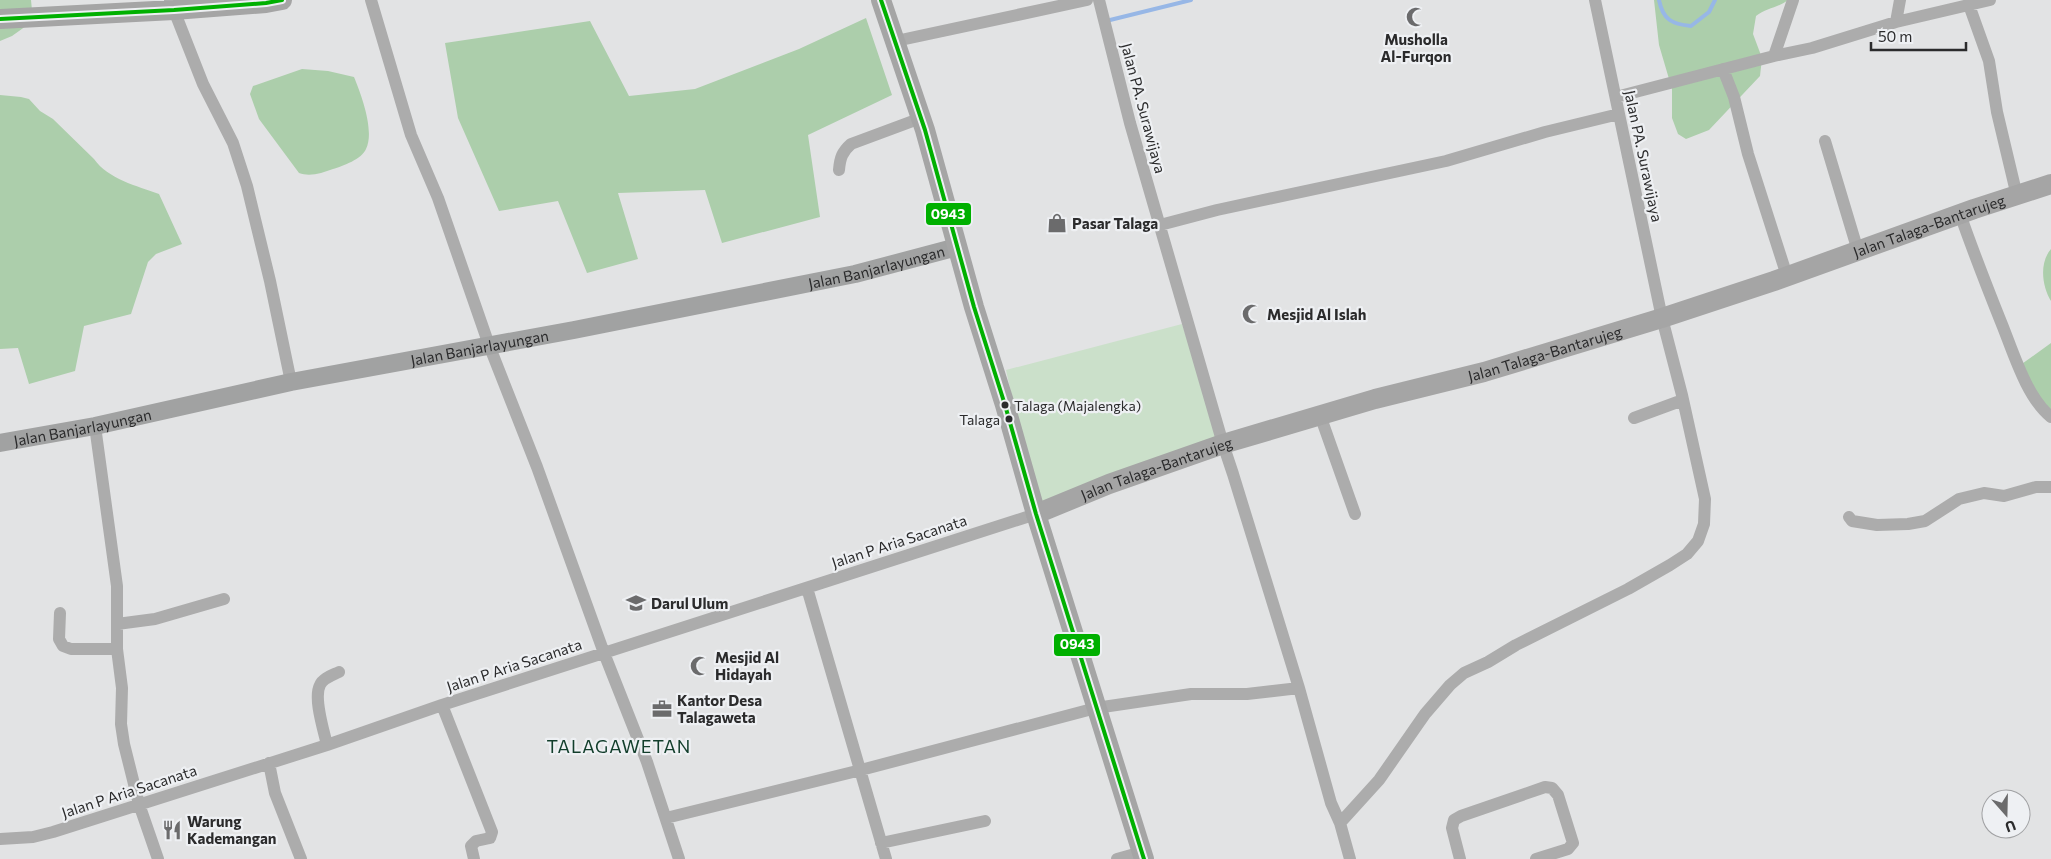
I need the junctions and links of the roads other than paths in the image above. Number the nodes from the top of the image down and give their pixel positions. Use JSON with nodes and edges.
{"nodes":[{"id":1,"x":282,"y":0,"type":"edge"},
{"id":2,"x":371,"y":0,"type":"edge"},
{"id":3,"x":881,"y":0,"type":"edge"},
{"id":4,"x":1087,"y":0,"type":"edge"},
{"id":5,"x":1099,"y":0,"type":"edge"},
{"id":6,"x":1595,"y":0,"type":"edge"},
{"id":7,"x":1793,"y":0,"type":"edge"},
{"id":8,"x":1900,"y":0,"type":"edge"},
{"id":9,"x":1990,"y":0,"type":"edge"},
{"id":10,"x":172,"y":5,"type":"edge"},
{"id":11,"x":1969,"y":5,"type":"junction"},
{"id":12,"x":0,"y":20,"type":"edge"},
{"id":13,"x":1896,"y":22,"type":"junction"},
{"id":14,"x":896,"y":41,"type":"junction"},
{"id":15,"x":1774,"y":56,"type":"junction"},
{"id":16,"x":1723,"y":69,"type":"junction"},
{"id":17,"x":1616,"y":97,"type":"junction"},
{"id":18,"x":1619,"y":114,"type":"junction"},
{"id":19,"x":921,"y":118,"type":"junction"},
{"id":20,"x":1825,"y":141,"type":"dead end"},
{"id":21,"x":839,"y":170,"type":"dead end"},
{"id":22,"x":2051,"y":184,"type":"edge"},
{"id":23,"x":2017,"y":196,"type":"junction"},
{"id":24,"x":1960,"y":214,"type":"junction"},
{"id":25,"x":1160,"y":225,"type":"junction"},
{"id":26,"x":957,"y":247,"type":"junction"},
{"id":27,"x":1858,"y":251,"type":"junction"},
{"id":28,"x":1787,"y":276,"type":"junction"},
{"id":29,"x":1662,"y":318,"type":"junction"},
{"id":30,"x":490,"y":345,"type":"junction"},
{"id":31,"x":292,"y":382,"type":"junction"},
{"id":32,"x":1683,"y":400,"type":"junction"},
{"id":33,"x":1320,"y":415,"type":"junction"},
{"id":34,"x":2051,"y":417,"type":"edge"},
{"id":35,"x":1634,"y":418,"type":"dead end"},
{"id":36,"x":95,"y":426,"type":"junction"},
{"id":37,"x":0,"y":443,"type":"edge"},
{"id":38,"x":1222,"y":444,"type":"junction"},
{"id":39,"x":2051,"y":487,"type":"edge"},
{"id":40,"x":1036,"y":514,"type":"junction"},
{"id":41,"x":1355,"y":514,"type":"dead end"},
{"id":42,"x":1848,"y":517,"type":"dead end"},
{"id":43,"x":807,"y":588,"type":"junction"},
{"id":44,"x":224,"y":599,"type":"dead end"},
{"id":45,"x":60,"y":613,"type":"dead end"},
{"id":46,"x":117,"y":624,"type":"junction"},
{"id":47,"x":117,"y":649,"type":"junction"},
{"id":48,"x":604,"y":654,"type":"junction"},
{"id":49,"x":339,"y":672,"type":"dead end"},
{"id":50,"x":1299,"y":688,"type":"junction"},
{"id":51,"x":442,"y":705,"type":"junction"},
{"id":52,"x":1096,"y":708,"type":"junction"},
{"id":53,"x":327,"y":745,"type":"junction"},
{"id":54,"x":269,"y":763,"type":"junction"},
{"id":55,"x":860,"y":770,"type":"junction"},
{"id":56,"x":139,"y":804,"type":"junction"},
{"id":57,"x":666,"y":818,"type":"junction"},
{"id":58,"x":985,"y":821,"type":"dead end"},
{"id":59,"x":1340,"y":822,"type":"junction"},
{"id":60,"x":0,"y":839,"type":"edge"},
{"id":61,"x":881,"y":843,"type":"junction"},
{"id":62,"x":1143,"y":856,"type":"edge"},
{"id":63,"x":158,"y":859,"type":"edge"},
{"id":64,"x":301,"y":859,"type":"edge"},
{"id":65,"x":474,"y":859,"type":"edge"},
{"id":66,"x":680,"y":859,"type":"edge"},
{"id":67,"x":886,"y":859,"type":"edge"},
{"id":68,"x":1117,"y":859,"type":"edge"},
{"id":69,"x":1350,"y":859,"type":"edge"},
{"id":70,"x":1460,"y":859,"type":"edge"},
{"id":71,"x":1536,"y":859,"type":"edge"}],
"edges":[{"from":1,"to":10,"type":"main road"},
{"from":2,"to":30,"type":"street"},
{"from":3,"to":14,"type":"main road"},
{"from":4,"to":14,"type":"street"},
{"from":5,"to":25,"type":"street","name":"Jalan PA. Surawijaya"},
{"from":6,"to":17,"type":"street","name":"Jalan PA. Surawijaya"},
{"from":7,"to":15,"type":"street"},
{"from":8,"to":13,"type":"street"},
{"from":9,"to":11,"type":"street"},
{"from":10,"to":12,"type":"main road"},
{"from":10,"to":31,"type":"street"},
{"from":11,"to":13,"type":"street"},
{"from":11,"to":23,"type":"street"},
{"from":13,"to":15,"type":"street"},
{"from":14,"to":19,"type":"main road"},
{"from":15,"to":16,"type":"street"},
{"from":16,"to":17,"type":"street"},
{"from":16,"to":28,"type":"street"},
{"from":17,"to":18,"type":"street","name":"Jalan PA. Surawijaya"},
{"from":18,"to":25,"type":"street"},
{"from":18,"to":29,"type":"street","name":"Jalan PA. Surawijaya"},
{"from":19,"to":21,"type":"street"},
{"from":19,"to":26,"type":"main road"},
{"from":20,"to":27,"type":"street"},
{"from":22,"to":23,"type":"main road","name":"Jalan Talaga-Bantarujeg"},
{"from":23,"to":24,"type":"main road","name":"Jalan Talaga-Bantarujeg"},
{"from":24,"to":27,"type":"main road","name":"Jalan Talaga-Bantarujeg"},
{"from":24,"to":34,"type":"street"},
{"from":25,"to":38,"type":"street","name":"Jalan PA. Surawijaya"},
{"from":26,"to":30,"type":"street","name":"Jalan Banjarlayungan"},
{"from":26,"to":40,"type":"main road"},
{"from":27,"to":28,"type":"main road","name":"Jalan Talaga-Bantarujeg"},
{"from":28,"to":29,"type":"main road","name":"Jalan Talaga-Bantarujeg"},
{"from":29,"to":32,"type":"street","name":"Jalan PA. Surawijaya"},
{"from":29,"to":33,"type":"main road","name":"Jalan Talaga-Bantarujeg"},
{"from":30,"to":31,"type":"street","name":"Jalan Banjarlayungan"},
{"from":30,"to":48,"type":"street"},
{"from":31,"to":36,"type":"street","name":"Jalan Banjarlayungan"},
{"from":32,"to":35,"type":"street"},
{"from":32,"to":59,"type":"street","name":"Jalan PA. Surawijaya"},
{"from":33,"to":38,"type":"main road","name":"Jalan Talaga-Bantarujeg"},
{"from":33,"to":41,"type":"street"},
{"from":36,"to":37,"type":"street","name":"Jalan Banjarlayungan"},
{"from":36,"to":46,"type":"street"},
{"from":38,"to":40,"type":"main road","name":"Jalan Talaga-Bantarujeg"},
{"from":38,"to":50,"type":"street","name":"Jalan PA. Surawijaya"},
{"from":39,"to":42,"type":"street"},
{"from":40,"to":43,"type":"street","name":"Jalan P Aria Sacanata"},
{"from":40,"to":52,"type":"main road"},
{"from":43,"to":48,"type":"street","name":"Jalan P Aria Sacanata"},
{"from":43,"to":55,"type":"street"},
{"from":44,"to":46,"type":"street"},
{"from":45,"to":47,"type":"street"},
{"from":46,"to":47,"type":"street"},
{"from":47,"to":56,"type":"street"},
{"from":48,"to":51,"type":"street","name":"Jalan P Aria Sacanata"},
{"from":48,"to":57,"type":"street"},
{"from":49,"to":53,"type":"street"},
{"from":50,"to":52,"type":"street"},
{"from":50,"to":59,"type":"street","name":"Jalan PA. Surawijaya"},
{"from":51,"to":53,"type":"street","name":"Jalan P Aria Sacanata"},
{"from":51,"to":65,"type":"street"},
{"from":52,"to":55,"type":"street"},
{"from":52,"to":62,"type":"main road"},
{"from":53,"to":54,"type":"street","name":"Jalan P Aria Sacanata"},
{"from":54,"to":56,"type":"street","name":"Jalan P Aria Sacanata"},
{"from":54,"to":64,"type":"street"},
{"from":55,"to":57,"type":"street"},
{"from":55,"to":61,"type":"street"},
{"from":56,"to":60,"type":"street","name":"Jalan P Aria Sacanata"},
{"from":56,"to":63,"type":"street"},
{"from":57,"to":66,"type":"street"},
{"from":58,"to":61,"type":"street"},
{"from":59,"to":69,"type":"street","name":"Jalan PA. Surawijaya"},
{"from":61,"to":67,"type":"street"},
{"from":62,"to":68,"type":"street"},
{"from":70,"to":71,"type":"street"}]}
